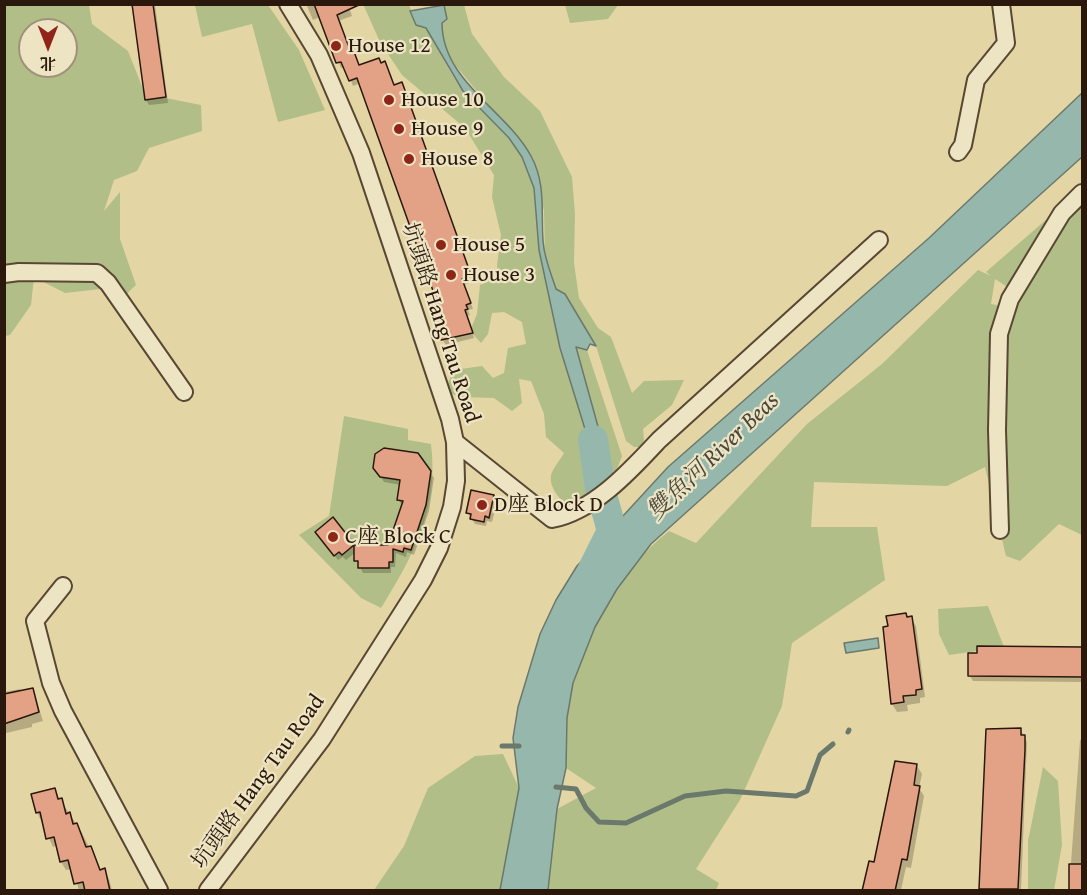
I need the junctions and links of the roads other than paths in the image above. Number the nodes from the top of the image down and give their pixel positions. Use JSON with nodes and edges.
{"nodes":[{"id":1,"x":288,"y":4,"type":"edge"},
{"id":2,"x":1001,"y":4,"type":"edge"},
{"id":3,"x":958,"y":152,"type":"dead end"},
{"id":4,"x":1083,"y":193,"type":"edge"},
{"id":5,"x":879,"y":240,"type":"dead end"},
{"id":6,"x":4,"y":274,"type":"edge"},
{"id":7,"x":184,"y":392,"type":"dead end"},
{"id":8,"x":455,"y":442,"type":"junction"},
{"id":9,"x":1000,"y":530,"type":"dead end"},
{"id":10,"x":63,"y":586,"type":"dead end"},
{"id":11,"x":159,"y":891,"type":"edge"},
{"id":12,"x":208,"y":891,"type":"edge"}],
"edges":[{"from":1,"to":8,"type":"street","name":"坑頭路 Hang Tau Road"},
{"from":2,"to":3,"type":"street"},
{"from":4,"to":9,"type":"street"},
{"from":5,"to":8,"type":"street"},
{"from":6,"to":7,"type":"street"},
{"from":8,"to":12,"type":"street","name":"坑頭路 Hang Tau Road"},
{"from":10,"to":11,"type":"street"}]}
